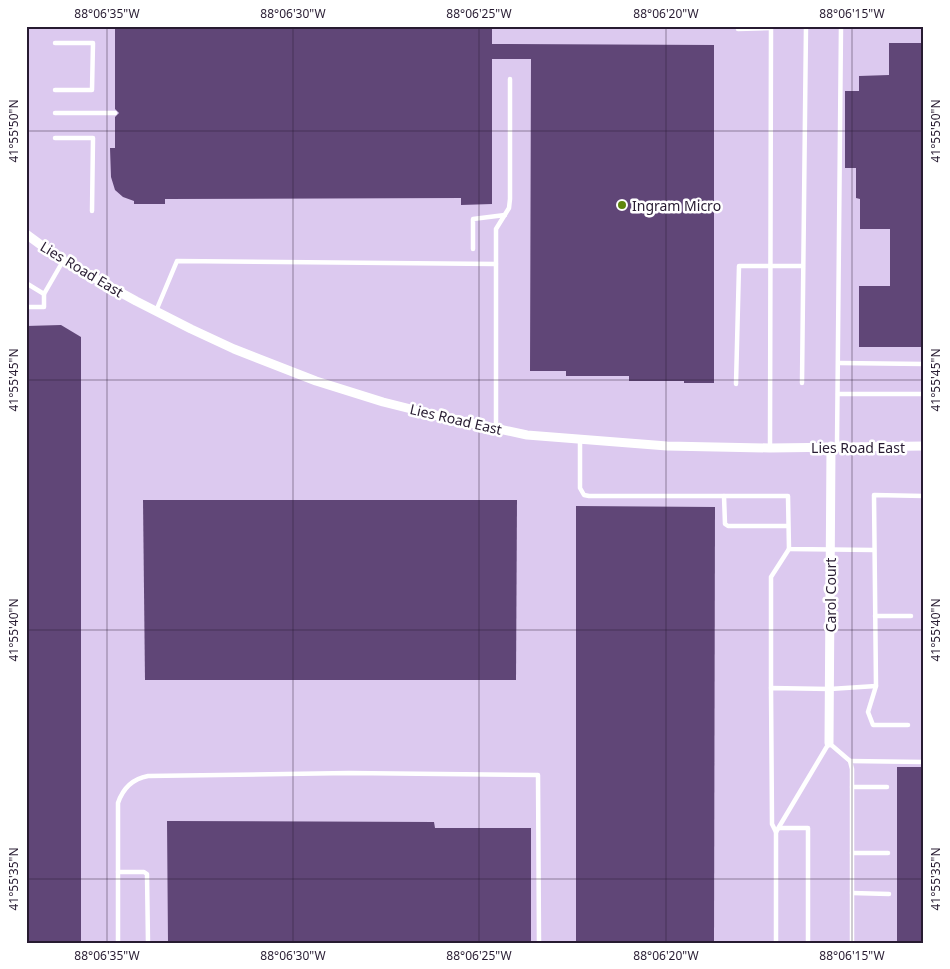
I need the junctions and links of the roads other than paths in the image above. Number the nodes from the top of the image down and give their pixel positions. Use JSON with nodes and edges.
{"nodes":[{"id":1,"x":738,"y":26,"type":"edge"},
{"id":2,"x":806,"y":26,"type":"edge"},
{"id":3,"x":841,"y":26,"type":"edge"},
{"id":4,"x":772,"y":27,"type":"edge"},
{"id":5,"x":55,"y":43,"type":"dead end"},
{"id":6,"x":510,"y":79,"type":"dead end"},
{"id":7,"x":55,"y":90,"type":"dead end"},
{"id":8,"x":55,"y":113,"type":"dead end"},
{"id":9,"x":116,"y":113,"type":"dead end"},
{"id":10,"x":56,"y":138,"type":"dead end"},
{"id":11,"x":92,"y":211,"type":"dead end"},
{"id":12,"x":504,"y":215,"type":"junction"},
{"id":13,"x":26,"y":234,"type":"edge"},
{"id":14,"x":473,"y":249,"type":"dead end"},
{"id":15,"x":63,"y":260,"type":"junction"},
{"id":16,"x":496,"y":264,"type":"junction"},
{"id":17,"x":771,"y":265,"type":"junction"},
{"id":18,"x":803,"y":266,"type":"junction"},
{"id":19,"x":26,"y":283,"type":"edge"},
{"id":20,"x":44,"y":294,"type":"junction"},
{"id":21,"x":26,"y":307,"type":"edge"},
{"id":22,"x":156,"y":311,"type":"junction"},
{"id":23,"x":838,"y":363,"type":"junction"},
{"id":24,"x":924,"y":364,"type":"edge"},
{"id":25,"x":802,"y":383,"type":"dead end"},
{"id":26,"x":736,"y":384,"type":"dead end"},
{"id":27,"x":838,"y":394,"type":"junction"},
{"id":28,"x":924,"y":394,"type":"edge"},
{"id":29,"x":496,"y":428,"type":"junction"},
{"id":30,"x":580,"y":440,"type":"junction"},
{"id":31,"x":834,"y":446,"type":"junction"},
{"id":32,"x":924,"y":446,"type":"edge"},
{"id":33,"x":770,"y":448,"type":"junction"},
{"id":34,"x":724,"y":496,"type":"junction"},
{"id":35,"x":924,"y":496,"type":"edge"},
{"id":36,"x":788,"y":526,"type":"junction"},
{"id":37,"x":789,"y":549,"type":"junction"},
{"id":38,"x":830,"y":549,"type":"junction"},
{"id":39,"x":874,"y":550,"type":"junction"},
{"id":40,"x":875,"y":616,"type":"junction"},
{"id":41,"x":911,"y":616,"type":"dead end"},
{"id":42,"x":876,"y":686,"type":"junction"},
{"id":43,"x":771,"y":688,"type":"junction"},
{"id":44,"x":830,"y":689,"type":"junction"},
{"id":45,"x":908,"y":725,"type":"dead end"},
{"id":46,"x":829,"y":743,"type":"junction"},
{"id":47,"x":850,"y":761,"type":"junction"},
{"id":48,"x":924,"y":762,"type":"edge"},
{"id":49,"x":852,"y":787,"type":"junction"},
{"id":50,"x":886,"y":787,"type":"dead end"},
{"id":51,"x":778,"y":830,"type":"junction"},
{"id":52,"x":852,"y":852,"type":"junction"},
{"id":53,"x":888,"y":853,"type":"dead end"},
{"id":54,"x":118,"y":872,"type":"junction"},
{"id":55,"x":852,"y":893,"type":"junction"},
{"id":56,"x":889,"y":894,"type":"dead end"},
{"id":57,"x":118,"y":943,"type":"edge"},
{"id":58,"x":148,"y":943,"type":"edge"},
{"id":59,"x":539,"y":943,"type":"edge"},
{"id":60,"x":776,"y":943,"type":"edge"},
{"id":61,"x":808,"y":943,"type":"edge"},
{"id":62,"x":852,"y":943,"type":"edge"}],
"edges":[{"from":1,"to":4,"type":"lane"},
{"from":2,"to":18,"type":"lane"},
{"from":3,"to":23,"type":"lane"},
{"from":4,"to":17,"type":"lane"},
{"from":5,"to":7,"type":"lane"},
{"from":6,"to":12,"type":"lane"},
{"from":8,"to":9,"type":"lane"},
{"from":10,"to":11,"type":"lane"},
{"from":12,"to":14,"type":"lane"},
{"from":12,"to":16,"type":"lane"},
{"from":13,"to":15,"type":"street","name":"Lies Road East"},
{"from":15,"to":20,"type":"lane"},
{"from":15,"to":22,"type":"street","name":"Lies Road East"},
{"from":16,"to":22,"type":"lane"},
{"from":16,"to":29,"type":"lane"},
{"from":17,"to":18,"type":"lane"},
{"from":17,"to":26,"type":"lane"},
{"from":17,"to":33,"type":"lane"},
{"from":18,"to":25,"type":"lane"},
{"from":19,"to":20,"type":"lane"},
{"from":20,"to":21,"type":"lane"},
{"from":22,"to":29,"type":"street","name":"Lies Road East"},
{"from":23,"to":24,"type":"lane"},
{"from":23,"to":27,"type":"lane"},
{"from":27,"to":28,"type":"lane"},
{"from":27,"to":31,"type":"lane"},
{"from":29,"to":30,"type":"street","name":"Lies Road East"},
{"from":30,"to":33,"type":"street","name":"Lies Road East"},
{"from":30,"to":34,"type":"lane"},
{"from":31,"to":32,"type":"street","name":"Lies Road East"},
{"from":31,"to":33,"type":"street","name":"Lies Road East"},
{"from":31,"to":38,"type":"street","name":"Carol Court"},
{"from":34,"to":36,"type":"lane"},
{"from":34,"to":36,"type":"lane"},
{"from":35,"to":39,"type":"lane"},
{"from":36,"to":37,"type":"lane"},
{"from":37,"to":38,"type":"lane"},
{"from":37,"to":43,"type":"lane"},
{"from":38,"to":39,"type":"lane"},
{"from":38,"to":44,"type":"street","name":"Carol Court"},
{"from":39,"to":40,"type":"lane"},
{"from":40,"to":41,"type":"lane"},
{"from":40,"to":42,"type":"lane"},
{"from":42,"to":44,"type":"lane"},
{"from":42,"to":45,"type":"lane"},
{"from":43,"to":44,"type":"lane"},
{"from":43,"to":51,"type":"lane"},
{"from":44,"to":46,"type":"street","name":"Carol Court"},
{"from":46,"to":47,"type":"lane"},
{"from":46,"to":51,"type":"lane"},
{"from":47,"to":48,"type":"lane"},
{"from":47,"to":49,"type":"lane"},
{"from":49,"to":50,"type":"lane"},
{"from":49,"to":52,"type":"lane"},
{"from":51,"to":60,"type":"lane"},
{"from":51,"to":61,"type":"lane"},
{"from":52,"to":53,"type":"lane"},
{"from":52,"to":55,"type":"lane"},
{"from":54,"to":57,"type":"lane"},
{"from":54,"to":58,"type":"lane"},
{"from":54,"to":59,"type":"lane"},
{"from":55,"to":56,"type":"lane"},
{"from":55,"to":62,"type":"lane"}]}
